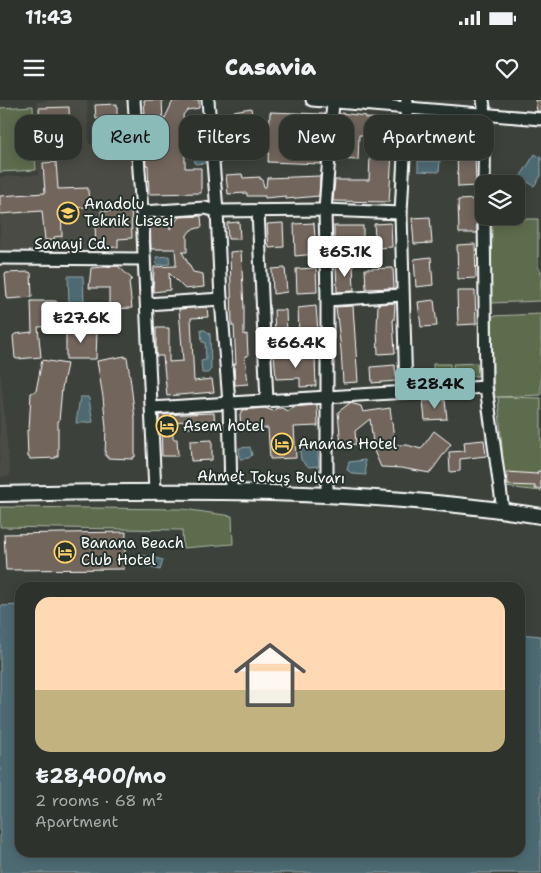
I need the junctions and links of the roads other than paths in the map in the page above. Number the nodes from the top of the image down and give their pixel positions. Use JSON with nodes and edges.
{"nodes":[{"id":1,"x":134,"y":100,"type":"edge"},
{"id":2,"x":208,"y":100,"type":"edge"},
{"id":3,"x":312,"y":100,"type":"edge"},
{"id":4,"x":483,"y":100,"type":"edge"},
{"id":5,"x":333,"y":102,"type":"junction"},
{"id":6,"x":406,"y":104,"type":"edge"},
{"id":7,"x":486,"y":114,"type":"junction"},
{"id":8,"x":541,"y":119,"type":"edge"},
{"id":9,"x":484,"y":175,"type":"edge"},
{"id":10,"x":325,"y":210,"type":"junction"},
{"id":11,"x":217,"y":211,"type":"junction"},
{"id":12,"x":258,"y":211,"type":"junction"},
{"id":13,"x":142,"y":212,"type":"junction"},
{"id":14,"x":401,"y":213,"type":"junction"},
{"id":15,"x":484,"y":225,"type":"edge"},
{"id":16,"x":0,"y":258,"type":"edge"},
{"id":17,"x":144,"y":259,"type":"junction"},
{"id":18,"x":402,"y":295,"type":"junction"},
{"id":19,"x":221,"y":299,"type":"junction"},
{"id":20,"x":327,"y":300,"type":"junction"},
{"id":21,"x":147,"y":304,"type":"junction"},
{"id":22,"x":486,"y":388,"type":"junction"},
{"id":23,"x":406,"y":392,"type":"junction"},
{"id":24,"x":327,"y":398,"type":"junction"},
{"id":25,"x":267,"y":401,"type":"junction"},
{"id":26,"x":229,"y":403,"type":"junction"},
{"id":27,"x":152,"y":408,"type":"junction"},
{"id":28,"x":155,"y":491,"type":"junction"},
{"id":29,"x":231,"y":493,"type":"junction"},
{"id":30,"x":0,"y":494,"type":"edge"},
{"id":31,"x":327,"y":494,"type":"junction"},
{"id":32,"x":503,"y":510,"type":"junction"},
{"id":33,"x":541,"y":516,"type":"edge"}],
"edges":[{"from":1,"to":13,"type":"street"},
{"from":2,"to":11,"type":"street"},
{"from":3,"to":5,"type":"street"},
{"from":4,"to":7,"type":"street"},
{"from":5,"to":6,"type":"street"},
{"from":5,"to":10,"type":"street"},
{"from":6,"to":7,"type":"street"},
{"from":6,"to":14,"type":"street"},
{"from":7,"to":8,"type":"street"},
{"from":7,"to":9,"type":"street"},
{"from":10,"to":12,"type":"street"},
{"from":10,"to":14,"type":"street"},
{"from":10,"to":20,"type":"street"},
{"from":11,"to":12,"type":"street"},
{"from":11,"to":13,"type":"street"},
{"from":11,"to":19,"type":"street"},
{"from":12,"to":25,"type":"street"},
{"from":13,"to":17,"type":"street"},
{"from":14,"to":18,"type":"street"},
{"from":15,"to":22,"type":"street"},
{"from":16,"to":17,"type":"street","name":"Sanayi Cd."},
{"from":17,"to":21,"type":"street"},
{"from":18,"to":20,"type":"street"},
{"from":18,"to":23,"type":"street"},
{"from":19,"to":21,"type":"street"},
{"from":19,"to":26,"type":"street"},
{"from":20,"to":24,"type":"street"},
{"from":21,"to":27,"type":"street"},
{"from":22,"to":23,"type":"street"},
{"from":22,"to":32,"type":"street"},
{"from":23,"to":24,"type":"street"},
{"from":24,"to":25,"type":"street"},
{"from":24,"to":31,"type":"street"},
{"from":25,"to":26,"type":"street"},
{"from":26,"to":27,"type":"street"},
{"from":26,"to":29,"type":"street"},
{"from":27,"to":28,"type":"street"},
{"from":28,"to":29,"type":"main road","name":"Ahmet Tokuş Bulvarı"},
{"from":28,"to":30,"type":"main road","name":"Ahmet Tokuş Bulvarı"},
{"from":29,"to":31,"type":"main road","name":"Ahmet Tokuş Bulvarı"},
{"from":31,"to":32,"type":"main road","name":"Ahmet Tokuş Bulvarı"},
{"from":32,"to":33,"type":"main road","name":"Ahmet Tokuş Bulvarı"}]}
